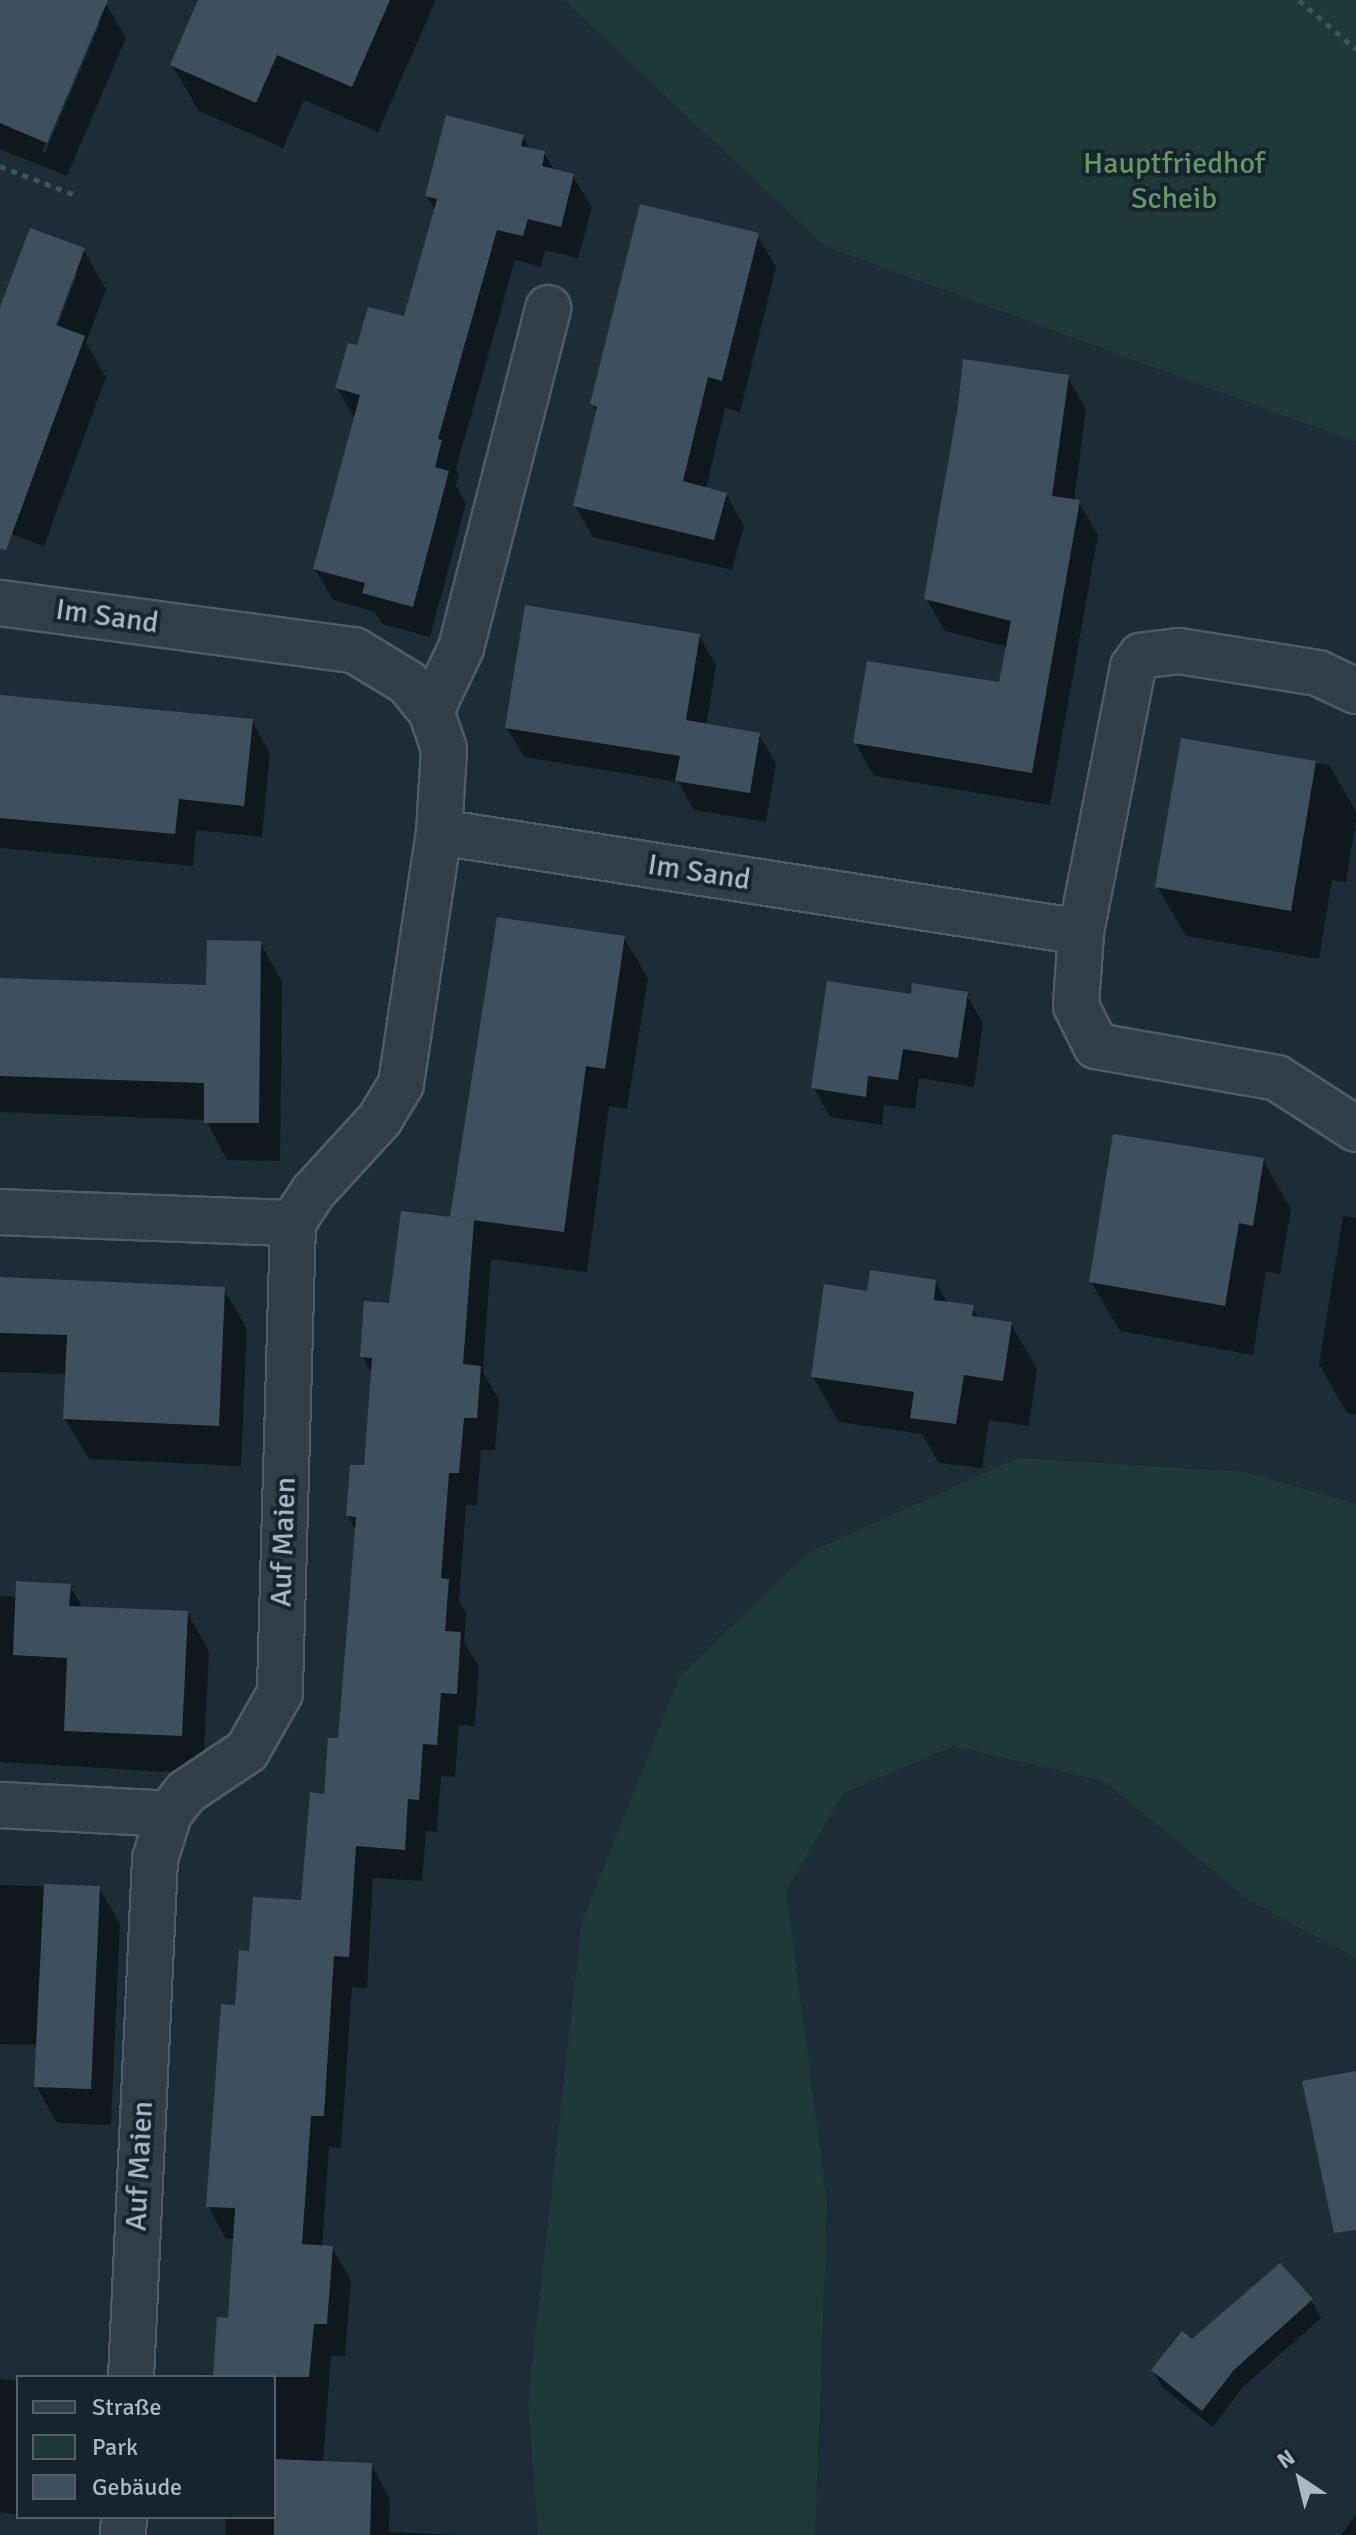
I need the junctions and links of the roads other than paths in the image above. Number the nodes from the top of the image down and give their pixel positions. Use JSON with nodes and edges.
{"nodes":[{"id":1,"x":548,"y":308,"type":"dead end"},
{"id":2,"x":0,"y":603,"type":"edge"},
{"id":3,"x":1356,"y":691,"type":"edge"},
{"id":4,"x":431,"y":711,"type":"junction"},
{"id":5,"x":439,"y":832,"type":"junction"},
{"id":6,"x":1081,"y":932,"type":"junction"},
{"id":7,"x":1356,"y":1129,"type":"edge"},
{"id":8,"x":0,"y":1212,"type":"edge"},
{"id":9,"x":293,"y":1223,"type":"junction"},
{"id":10,"x":0,"y":1805,"type":"edge"},
{"id":11,"x":169,"y":1814,"type":"junction"},
{"id":12,"x":131,"y":2375,"type":"edge"}],
"edges":[{"from":1,"to":4,"type":"street"},
{"from":2,"to":4,"type":"street","name":"Im Sand"},
{"from":3,"to":6,"type":"street"},
{"from":4,"to":5,"type":"street","name":"Im Sand"},
{"from":5,"to":6,"type":"street","name":"Im Sand"},
{"from":5,"to":9,"type":"street"},
{"from":6,"to":7,"type":"street"},
{"from":8,"to":9,"type":"street"},
{"from":9,"to":11,"type":"street","name":"Auf Maien"},
{"from":10,"to":11,"type":"street"},
{"from":11,"to":12,"type":"street","name":"Auf Maien"}]}
